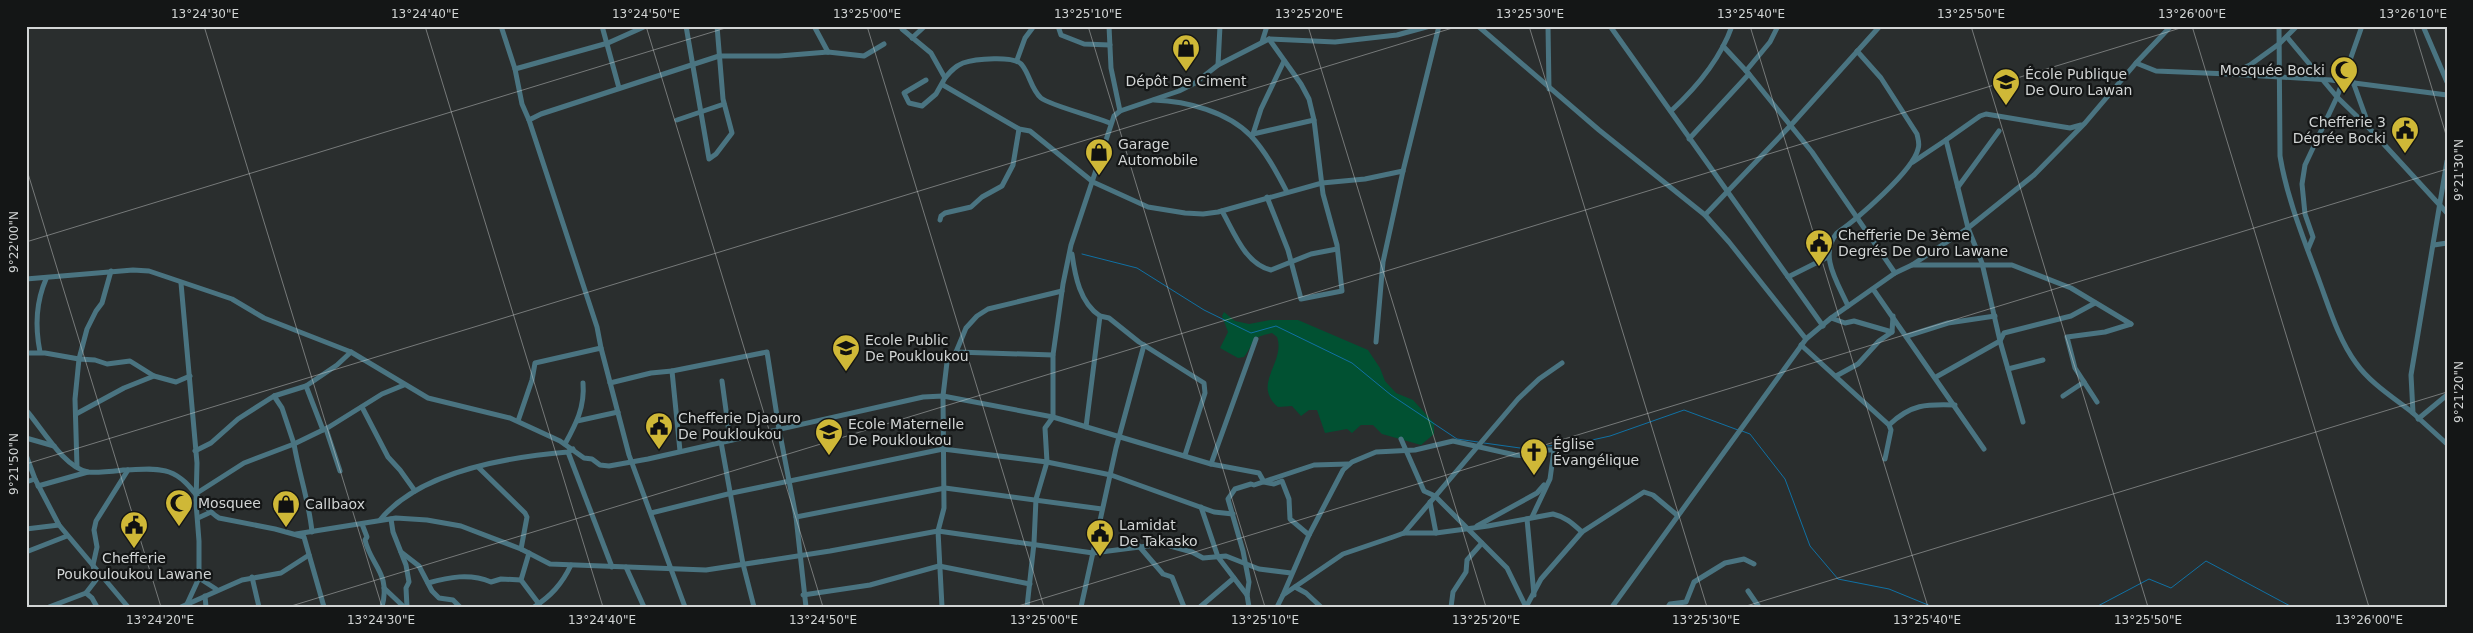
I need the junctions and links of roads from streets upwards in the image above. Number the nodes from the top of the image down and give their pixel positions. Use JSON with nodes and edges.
{"nodes":[{"id":1,"x":502,"y":26,"type":"edge"},
{"id":2,"x":602,"y":26,"type":"edge"},
{"id":3,"x":646,"y":26,"type":"edge"},
{"id":4,"x":686,"y":26,"type":"edge"},
{"id":5,"x":716,"y":26,"type":"edge"},
{"id":6,"x":814,"y":26,"type":"edge"},
{"id":7,"x":925,"y":26,"type":"edge"},
{"id":8,"x":1034,"y":26,"type":"edge"},
{"id":9,"x":1058,"y":26,"type":"edge"},
{"id":10,"x":1109,"y":26,"type":"edge"},
{"id":11,"x":1220,"y":26,"type":"edge"},
{"id":12,"x":1267,"y":26,"type":"edge"},
{"id":13,"x":1430,"y":26,"type":"edge"},
{"id":14,"x":1439,"y":26,"type":"edge"},
{"id":15,"x":1478,"y":26,"type":"edge"},
{"id":16,"x":1548,"y":26,"type":"edge"},
{"id":17,"x":1610,"y":26,"type":"edge"},
{"id":18,"x":1732,"y":26,"type":"edge"},
{"id":19,"x":1778,"y":26,"type":"edge"},
{"id":20,"x":1880,"y":26,"type":"edge"},
{"id":21,"x":2171,"y":26,"type":"edge"},
{"id":22,"x":2279,"y":26,"type":"edge"},
{"id":23,"x":2297,"y":26,"type":"edge"},
{"id":24,"x":2362,"y":26,"type":"edge"},
{"id":25,"x":2423,"y":26,"type":"edge"},
{"id":26,"x":902,"y":29,"type":"dead end"},
{"id":27,"x":2287,"y":37,"type":"junction"},
{"id":28,"x":912,"y":38,"type":"junction"},
{"id":29,"x":1269,"y":39,"type":"junction"},
{"id":30,"x":1262,"y":42,"type":"junction"},
{"id":31,"x":608,"y":43,"type":"junction"},
{"id":32,"x":884,"y":44,"type":"dead end"},
{"id":33,"x":2279,"y":44,"type":"junction"},
{"id":34,"x":1110,"y":45,"type":"junction"},
{"id":35,"x":1723,"y":46,"type":"junction"},
{"id":36,"x":1857,"y":51,"type":"junction"},
{"id":37,"x":828,"y":52,"type":"junction"},
{"id":38,"x":719,"y":56,"type":"junction"},
{"id":39,"x":1017,"y":60,"type":"junction"},
{"id":40,"x":1284,"y":61,"type":"junction"},
{"id":41,"x":2136,"y":63,"type":"junction"},
{"id":42,"x":692,"y":64,"type":"junction"},
{"id":43,"x":1218,"y":64,"type":"junction"},
{"id":44,"x":2348,"y":67,"type":"junction"},
{"id":45,"x":515,"y":69,"type":"junction"},
{"id":46,"x":1748,"y":73,"type":"junction"},
{"id":47,"x":2229,"y":74,"type":"junction"},
{"id":48,"x":946,"y":78,"type":"junction"},
{"id":49,"x":2280,"y":78,"type":"junction"},
{"id":50,"x":926,"y":80,"type":"dead end"},
{"id":51,"x":2322,"y":80,"type":"junction"},
{"id":52,"x":2343,"y":81,"type":"junction"},
{"id":53,"x":2447,"y":82,"type":"edge"},
{"id":54,"x":2353,"y":83,"type":"junction"},
{"id":55,"x":943,"y":85,"type":"junction"},
{"id":56,"x":619,"y":88,"type":"junction"},
{"id":57,"x":1549,"y":89,"type":"junction"},
{"id":58,"x":2447,"y":95,"type":"edge"},
{"id":59,"x":2337,"y":97,"type":"junction"},
{"id":60,"x":1148,"y":100,"type":"junction"},
{"id":61,"x":724,"y":104,"type":"junction"},
{"id":62,"x":700,"y":111,"type":"junction"},
{"id":63,"x":1120,"y":111,"type":"junction"},
{"id":64,"x":1671,"y":111,"type":"junction"},
{"id":65,"x":529,"y":120,"type":"junction"},
{"id":66,"x":677,"y":120,"type":"dead end"},
{"id":67,"x":1314,"y":120,"type":"junction"},
{"id":68,"x":1110,"y":123,"type":"junction"},
{"id":69,"x":2085,"y":123,"type":"junction"},
{"id":70,"x":1791,"y":126,"type":"junction"},
{"id":71,"x":2370,"y":128,"type":"junction"},
{"id":72,"x":1019,"y":129,"type":"junction"},
{"id":73,"x":1999,"y":131,"type":"dead end"},
{"id":74,"x":1252,"y":136,"type":"junction"},
{"id":75,"x":1690,"y":139,"type":"junction"},
{"id":76,"x":1946,"y":140,"type":"junction"},
{"id":77,"x":2447,"y":161,"type":"edge"},
{"id":78,"x":1912,"y":162,"type":"junction"},
{"id":79,"x":1403,"y":171,"type":"junction"},
{"id":80,"x":1093,"y":182,"type":"junction"},
{"id":81,"x":1322,"y":183,"type":"junction"},
{"id":82,"x":1958,"y":187,"type":"junction"},
{"id":83,"x":1287,"y":192,"type":"junction"},
{"id":84,"x":1727,"y":192,"type":"junction"},
{"id":85,"x":1267,"y":197,"type":"junction"},
{"id":86,"x":2439,"y":206,"type":"junction"},
{"id":87,"x":1222,"y":211,"type":"junction"},
{"id":88,"x":2447,"y":213,"type":"edge"},
{"id":89,"x":1705,"y":215,"type":"junction"},
{"id":90,"x":1858,"y":216,"type":"junction"},
{"id":91,"x":940,"y":220,"type":"dead end"},
{"id":92,"x":1968,"y":228,"type":"junction"},
{"id":93,"x":2447,"y":243,"type":"edge"},
{"id":94,"x":2434,"y":245,"type":"junction"},
{"id":95,"x":1337,"y":249,"type":"junction"},
{"id":96,"x":2308,"y":249,"type":"junction"},
{"id":97,"x":1072,"y":250,"type":"junction"},
{"id":98,"x":1828,"y":257,"type":"junction"},
{"id":99,"x":1290,"y":263,"type":"junction"},
{"id":100,"x":1982,"y":263,"type":"junction"},
{"id":101,"x":1912,"y":265,"type":"junction"},
{"id":102,"x":111,"y":271,"type":"junction"},
{"id":103,"x":1895,"y":273,"type":"junction"},
{"id":104,"x":1788,"y":276,"type":"junction"},
{"id":105,"x":46,"y":278,"type":"junction"},
{"id":106,"x":26,"y":279,"type":"edge"},
{"id":107,"x":181,"y":283,"type":"junction"},
{"id":108,"x":1873,"y":289,"type":"junction"},
{"id":109,"x":1062,"y":291,"type":"junction"},
{"id":110,"x":2095,"y":303,"type":"junction"},
{"id":111,"x":1848,"y":306,"type":"junction"},
{"id":112,"x":1100,"y":316,"type":"junction"},
{"id":113,"x":1893,"y":316,"type":"junction"},
{"id":114,"x":1995,"y":316,"type":"junction"},
{"id":115,"x":1831,"y":318,"type":"junction"},
{"id":116,"x":1823,"y":326,"type":"junction"},
{"id":117,"x":1892,"y":332,"type":"junction"},
{"id":118,"x":1907,"y":336,"type":"junction"},
{"id":119,"x":1256,"y":339,"type":"dead end"},
{"id":120,"x":1806,"y":339,"type":"junction"},
{"id":121,"x":2000,"y":341,"type":"junction"},
{"id":122,"x":1376,"y":342,"type":"dead end"},
{"id":123,"x":1144,"y":345,"type":"junction"},
{"id":124,"x":1801,"y":345,"type":"junction"},
{"id":125,"x":601,"y":348,"type":"junction"},
{"id":126,"x":40,"y":352,"type":"junction"},
{"id":127,"x":351,"y":352,"type":"junction"},
{"id":128,"x":956,"y":352,"type":"junction"},
{"id":129,"x":26,"y":353,"type":"edge"},
{"id":130,"x":1053,"y":355,"type":"junction"},
{"id":131,"x":80,"y":359,"type":"junction"},
{"id":132,"x":2043,"y":360,"type":"dead end"},
{"id":133,"x":1562,"y":363,"type":"dead end"},
{"id":134,"x":2008,"y":369,"type":"junction"},
{"id":135,"x":672,"y":371,"type":"junction"},
{"id":136,"x":154,"y":376,"type":"junction"},
{"id":137,"x":190,"y":376,"type":"junction"},
{"id":138,"x":1836,"y":376,"type":"junction"},
{"id":139,"x":1936,"y":377,"type":"junction"},
{"id":140,"x":722,"y":381,"type":"dead end"},
{"id":141,"x":2084,"y":382,"type":"junction"},
{"id":142,"x":583,"y":383,"type":"dead end"},
{"id":143,"x":610,"y":383,"type":"junction"},
{"id":144,"x":306,"y":386,"type":"junction"},
{"id":145,"x":404,"y":386,"type":"junction"},
{"id":146,"x":2447,"y":394,"type":"edge"},
{"id":147,"x":274,"y":396,"type":"junction"},
{"id":148,"x":943,"y":396,"type":"junction"},
{"id":149,"x":2063,"y":396,"type":"dead end"},
{"id":150,"x":2097,"y":402,"type":"dead end"},
{"id":151,"x":1954,"y":405,"type":"junction"},
{"id":152,"x":362,"y":407,"type":"junction"},
{"id":153,"x":26,"y":410,"type":"edge"},
{"id":154,"x":618,"y":412,"type":"junction"},
{"id":155,"x":76,"y":414,"type":"junction"},
{"id":156,"x":2413,"y":414,"type":"junction"},
{"id":157,"x":1053,"y":417,"type":"junction"},
{"id":158,"x":2418,"y":419,"type":"junction"},
{"id":159,"x":518,"y":421,"type":"junction"},
{"id":160,"x":577,"y":422,"type":"junction"},
{"id":161,"x":2023,"y":422,"type":"dead end"},
{"id":162,"x":1889,"y":425,"type":"junction"},
{"id":163,"x":1086,"y":427,"type":"junction"},
{"id":164,"x":778,"y":429,"type":"junction"},
{"id":165,"x":325,"y":430,"type":"junction"},
{"id":166,"x":1119,"y":435,"type":"junction"},
{"id":167,"x":26,"y":438,"type":"edge"},
{"id":168,"x":1401,"y":439,"type":"dead end"},
{"id":169,"x":730,"y":440,"type":"junction"},
{"id":170,"x":721,"y":442,"type":"junction"},
{"id":171,"x":294,"y":444,"type":"junction"},
{"id":172,"x":565,"y":444,"type":"junction"},
{"id":173,"x":2447,"y":444,"type":"edge"},
{"id":174,"x":55,"y":446,"type":"junction"},
{"id":175,"x":1477,"y":447,"type":"junction"},
{"id":176,"x":943,"y":449,"type":"junction"},
{"id":177,"x":1984,"y":449,"type":"dead end"},
{"id":178,"x":195,"y":451,"type":"junction"},
{"id":179,"x":571,"y":451,"type":"junction"},
{"id":180,"x":680,"y":451,"type":"junction"},
{"id":181,"x":1406,"y":451,"type":"junction"},
{"id":182,"x":26,"y":455,"type":"edge"},
{"id":183,"x":1185,"y":455,"type":"junction"},
{"id":184,"x":1885,"y":460,"type":"dead end"},
{"id":185,"x":632,"y":461,"type":"junction"},
{"id":186,"x":1047,"y":462,"type":"junction"},
{"id":187,"x":1211,"y":464,"type":"junction"},
{"id":188,"x":1348,"y":464,"type":"junction"},
{"id":189,"x":77,"y":467,"type":"junction"},
{"id":190,"x":478,"y":467,"type":"junction"},
{"id":191,"x":128,"y":470,"type":"junction"},
{"id":192,"x":340,"y":471,"type":"dead end"},
{"id":193,"x":89,"y":472,"type":"junction"},
{"id":194,"x":1111,"y":475,"type":"junction"},
{"id":195,"x":34,"y":479,"type":"junction"},
{"id":196,"x":1550,"y":479,"type":"junction"},
{"id":197,"x":790,"y":481,"type":"junction"},
{"id":198,"x":26,"y":482,"type":"edge"},
{"id":199,"x":1264,"y":482,"type":"junction"},
{"id":200,"x":38,"y":486,"type":"junction"},
{"id":201,"x":945,"y":488,"type":"junction"},
{"id":202,"x":415,"y":491,"type":"junction"},
{"id":203,"x":197,"y":493,"type":"junction"},
{"id":204,"x":732,"y":493,"type":"junction"},
{"id":205,"x":1435,"y":496,"type":"junction"},
{"id":206,"x":1036,"y":499,"type":"junction"},
{"id":207,"x":1430,"y":502,"type":"junction"},
{"id":208,"x":1201,"y":507,"type":"junction"},
{"id":209,"x":1102,"y":509,"type":"junction"},
{"id":210,"x":211,"y":512,"type":"junction"},
{"id":211,"x":651,"y":513,"type":"junction"},
{"id":212,"x":1233,"y":514,"type":"junction"},
{"id":213,"x":1677,"y":515,"type":"junction"},
{"id":214,"x":796,"y":517,"type":"junction"},
{"id":215,"x":198,"y":518,"type":"junction"},
{"id":216,"x":391,"y":518,"type":"junction"},
{"id":217,"x":1529,"y":518,"type":"junction"},
{"id":218,"x":380,"y":520,"type":"junction"},
{"id":219,"x":362,"y":524,"type":"junction"},
{"id":220,"x":59,"y":525,"type":"junction"},
{"id":221,"x":26,"y":528,"type":"edge"},
{"id":222,"x":1471,"y":528,"type":"junction"},
{"id":223,"x":938,"y":531,"type":"junction"},
{"id":224,"x":311,"y":532,"type":"junction"},
{"id":225,"x":1582,"y":532,"type":"junction"},
{"id":226,"x":1404,"y":533,"type":"junction"},
{"id":227,"x":1436,"y":533,"type":"junction"},
{"id":228,"x":296,"y":534,"type":"junction"},
{"id":229,"x":1309,"y":535,"type":"junction"},
{"id":230,"x":67,"y":536,"type":"junction"},
{"id":231,"x":1482,"y":543,"type":"junction"},
{"id":232,"x":1034,"y":544,"type":"junction"},
{"id":233,"x":1138,"y":546,"type":"junction"},
{"id":234,"x":306,"y":548,"type":"junction"},
{"id":235,"x":521,"y":549,"type":"junction"},
{"id":236,"x":399,"y":550,"type":"junction"},
{"id":237,"x":26,"y":552,"type":"edge"},
{"id":238,"x":529,"y":553,"type":"junction"},
{"id":239,"x":1093,"y":553,"type":"junction"},
{"id":240,"x":309,"y":554,"type":"junction"},
{"id":241,"x":799,"y":556,"type":"junction"},
{"id":242,"x":1218,"y":557,"type":"junction"},
{"id":243,"x":1245,"y":562,"type":"junction"},
{"id":244,"x":743,"y":564,"type":"junction"},
{"id":245,"x":1754,"y":564,"type":"dead end"},
{"id":246,"x":93,"y":565,"type":"junction"},
{"id":247,"x":571,"y":565,"type":"junction"},
{"id":248,"x":938,"y":566,"type":"junction"},
{"id":249,"x":612,"y":567,"type":"junction"},
{"id":250,"x":626,"y":567,"type":"junction"},
{"id":251,"x":671,"y":569,"type":"junction"},
{"id":252,"x":1291,"y":574,"type":"junction"},
{"id":253,"x":252,"y":577,"type":"junction"},
{"id":254,"x":199,"y":578,"type":"junction"},
{"id":255,"x":1234,"y":578,"type":"junction"},
{"id":256,"x":521,"y":580,"type":"junction"},
{"id":257,"x":428,"y":583,"type":"junction"},
{"id":258,"x":1030,"y":584,"type":"junction"},
{"id":259,"x":1295,"y":587,"type":"junction"},
{"id":260,"x":384,"y":588,"type":"junction"},
{"id":261,"x":216,"y":589,"type":"junction"},
{"id":262,"x":1748,"y":591,"type":"dead end"},
{"id":263,"x":86,"y":593,"type":"junction"},
{"id":264,"x":803,"y":595,"type":"junction"},
{"id":265,"x":1247,"y":595,"type":"junction"},
{"id":266,"x":1283,"y":595,"type":"junction"},
{"id":267,"x":205,"y":596,"type":"junction"},
{"id":268,"x":1534,"y":596,"type":"junction"},
{"id":269,"x":187,"y":604,"type":"junction"},
{"id":270,"x":536,"y":605,"type":"edge"},
{"id":271,"x":643,"y":606,"type":"edge"},
{"id":272,"x":49,"y":607,"type":"edge"},
{"id":273,"x":96,"y":607,"type":"edge"},
{"id":274,"x":128,"y":607,"type":"edge"},
{"id":275,"x":181,"y":607,"type":"edge"},
{"id":276,"x":206,"y":607,"type":"edge"},
{"id":277,"x":259,"y":607,"type":"edge"},
{"id":278,"x":324,"y":607,"type":"edge"},
{"id":279,"x":382,"y":607,"type":"edge"},
{"id":280,"x":405,"y":607,"type":"edge"},
{"id":281,"x":460,"y":607,"type":"edge"},
{"id":282,"x":685,"y":607,"type":"edge"},
{"id":283,"x":754,"y":607,"type":"edge"},
{"id":284,"x":806,"y":607,"type":"edge"},
{"id":285,"x":942,"y":607,"type":"edge"},
{"id":286,"x":1027,"y":607,"type":"edge"},
{"id":287,"x":1081,"y":607,"type":"edge"},
{"id":288,"x":1184,"y":607,"type":"edge"},
{"id":289,"x":1200,"y":607,"type":"edge"},
{"id":290,"x":1249,"y":607,"type":"edge"},
{"id":291,"x":1277,"y":607,"type":"edge"},
{"id":292,"x":1321,"y":607,"type":"edge"},
{"id":293,"x":1451,"y":607,"type":"edge"},
{"id":294,"x":1526,"y":607,"type":"edge"},
{"id":295,"x":1612,"y":607,"type":"edge"},
{"id":296,"x":1668,"y":607,"type":"edge"},
{"id":297,"x":1759,"y":607,"type":"edge"}],
"edges":[{"from":1,"to":45,"type":"street"},
{"from":2,"to":31,"type":"street"},
{"from":3,"to":31,"type":"street"},
{"from":4,"to":42,"type":"street"},
{"from":5,"to":38,"type":"street"},
{"from":6,"to":37,"type":"street"},
{"from":7,"to":28,"type":"street"},
{"from":8,"to":39,"type":"street"},
{"from":9,"to":34,"type":"street"},
{"from":10,"to":34,"type":"street"},
{"from":11,"to":43,"type":"street"},
{"from":12,"to":30,"type":"street"},
{"from":13,"to":29,"type":"street"},
{"from":14,"to":79,"type":"street"},
{"from":15,"to":57,"type":"street"},
{"from":16,"to":57,"type":"street"},
{"from":17,"to":64,"type":"street"},
{"from":18,"to":35,"type":"street"},
{"from":19,"to":46,"type":"street"},
{"from":20,"to":36,"type":"street"},
{"from":21,"to":41,"type":"street"},
{"from":22,"to":33,"type":"street"},
{"from":23,"to":27,"type":"street"},
{"from":24,"to":44,"type":"street"},
{"from":25,"to":53,"type":"street"},
{"from":26,"to":28,"type":"street"},
{"from":27,"to":33,"type":"street"},
{"from":27,"to":51,"type":"street"},
{"from":28,"to":48,"type":"street"},
{"from":29,"to":30,"type":"street"},
{"from":29,"to":40,"type":"street"},
{"from":30,"to":43,"type":"street"},
{"from":31,"to":45,"type":"street"},
{"from":31,"to":56,"type":"street"},
{"from":32,"to":37,"type":"street"},
{"from":33,"to":47,"type":"street"},
{"from":33,"to":49,"type":"street"},
{"from":34,"to":63,"type":"street"},
{"from":35,"to":46,"type":"street"},
{"from":35,"to":64,"type":"street"},
{"from":36,"to":70,"type":"street"},
{"from":36,"to":78,"type":"street"},
{"from":37,"to":38,"type":"street"},
{"from":38,"to":42,"type":"street"},
{"from":38,"to":61,"type":"street"},
{"from":39,"to":48,"type":"street"},
{"from":39,"to":68,"type":"street"},
{"from":40,"to":67,"type":"street"},
{"from":40,"to":74,"type":"street"},
{"from":41,"to":47,"type":"street"},
{"from":41,"to":69,"type":"street"},
{"from":42,"to":56,"type":"street"},
{"from":42,"to":62,"type":"street"},
{"from":43,"to":60,"type":"street"},
{"from":44,"to":52,"type":"street"},
{"from":44,"to":54,"type":"street"},
{"from":45,"to":65,"type":"street"},
{"from":46,"to":70,"type":"street"},
{"from":46,"to":75,"type":"street"},
{"from":47,"to":49,"type":"street"},
{"from":48,"to":55,"type":"street"},
{"from":49,"to":51,"type":"street"},
{"from":49,"to":96,"type":"street"},
{"from":50,"to":55,"type":"street"},
{"from":51,"to":52,"type":"street"},
{"from":51,"to":59,"type":"street"},
{"from":52,"to":54,"type":"street"},
{"from":52,"to":59,"type":"street"},
{"from":54,"to":58,"type":"street"},
{"from":54,"to":71,"type":"street"},
{"from":55,"to":72,"type":"street"},
{"from":56,"to":65,"type":"street"},
{"from":57,"to":89,"type":"street"},
{"from":59,"to":71,"type":"street"},
{"from":59,"to":96,"type":"street"},
{"from":60,"to":63,"type":"street"},
{"from":60,"to":74,"type":"street"},
{"from":61,"to":62,"type":"street"},
{"from":61,"to":62,"type":"street"},
{"from":62,"to":66,"type":"street"},
{"from":63,"to":68,"type":"street"},
{"from":64,"to":75,"type":"street"},
{"from":65,"to":125,"type":"street"},
{"from":67,"to":74,"type":"street"},
{"from":67,"to":81,"type":"street"},
{"from":68,"to":80,"type":"street"},
{"from":69,"to":76,"type":"street"},
{"from":69,"to":92,"type":"street"},
{"from":70,"to":84,"type":"street"},
{"from":70,"to":90,"type":"street"},
{"from":71,"to":86,"type":"street"},
{"from":72,"to":80,"type":"street"},
{"from":72,"to":91,"type":"street"},
{"from":73,"to":82,"type":"street"},
{"from":74,"to":83,"type":"street"},
{"from":75,"to":84,"type":"street"},
{"from":76,"to":78,"type":"street"},
{"from":76,"to":82,"type":"street"},
{"from":77,"to":86,"type":"street"},
{"from":78,"to":90,"type":"street"},
{"from":79,"to":81,"type":"street"},
{"from":79,"to":122,"type":"street"},
{"from":80,"to":87,"type":"street"},
{"from":80,"to":97,"type":"street"},
{"from":81,"to":83,"type":"street"},
{"from":81,"to":95,"type":"street"},
{"from":82,"to":92,"type":"street"},
{"from":83,"to":85,"type":"street"},
{"from":84,"to":89,"type":"street"},
{"from":84,"to":104,"type":"street"},
{"from":85,"to":87,"type":"street"},
{"from":85,"to":99,"type":"street"},
{"from":86,"to":88,"type":"street"},
{"from":86,"to":94,"type":"street"},
{"from":87,"to":99,"type":"street"},
{"from":89,"to":120,"type":"street"},
{"from":90,"to":98,"type":"street"},
{"from":90,"to":103,"type":"street"},
{"from":92,"to":100,"type":"street"},
{"from":92,"to":101,"type":"street"},
{"from":93,"to":94,"type":"street"},
{"from":94,"to":156,"type":"street"},
{"from":95,"to":99,"type":"street"},
{"from":95,"to":99,"type":"street"},
{"from":96,"to":156,"type":"street"},
{"from":97,"to":109,"type":"street"},
{"from":97,"to":112,"type":"street"},
{"from":98,"to":104,"type":"street"},
{"from":98,"to":111,"type":"street"},
{"from":100,"to":101,"type":"street"},
{"from":100,"to":110,"type":"street"},
{"from":100,"to":114,"type":"street"},
{"from":101,"to":103,"type":"street"},
{"from":102,"to":105,"type":"street"},
{"from":102,"to":107,"type":"street"},
{"from":102,"to":131,"type":"street"},
{"from":103,"to":108,"type":"street"},
{"from":104,"to":116,"type":"street"},
{"from":105,"to":106,"type":"street"},
{"from":105,"to":126,"type":"street"},
{"from":107,"to":127,"type":"street"},
{"from":107,"to":137,"type":"street"},
{"from":108,"to":111,"type":"street"},
{"from":108,"to":113,"type":"street"},
{"from":109,"to":128,"type":"street"},
{"from":109,"to":130,"type":"street"},
{"from":110,"to":121,"type":"street"},
{"from":110,"to":141,"type":"street"},
{"from":111,"to":115,"type":"street"},
{"from":112,"to":123,"type":"street"},
{"from":112,"to":163,"type":"street"},
{"from":113,"to":117,"type":"street"},
{"from":113,"to":118,"type":"street"},
{"from":114,"to":118,"type":"street"},
{"from":114,"to":121,"type":"street"},
{"from":115,"to":116,"type":"street"},
{"from":115,"to":117,"type":"street"},
{"from":116,"to":120,"type":"street"},
{"from":117,"to":138,"type":"street"},
{"from":118,"to":139,"type":"street"},
{"from":119,"to":187,"type":"street"},
{"from":120,"to":124,"type":"street"},
{"from":121,"to":134,"type":"street"},
{"from":121,"to":139,"type":"street"},
{"from":123,"to":166,"type":"street"},
{"from":123,"to":183,"type":"street"},
{"from":124,"to":138,"type":"street"},
{"from":124,"to":213,"type":"street"},
{"from":125,"to":143,"type":"street"},
{"from":125,"to":159,"type":"street"},
{"from":126,"to":129,"type":"street"},
{"from":126,"to":131,"type":"street"},
{"from":127,"to":144,"type":"street"},
{"from":127,"to":145,"type":"street"},
{"from":128,"to":130,"type":"street"},
{"from":128,"to":148,"type":"street"},
{"from":130,"to":157,"type":"street"},
{"from":131,"to":136,"type":"street"},
{"from":131,"to":155,"type":"street"},
{"from":132,"to":134,"type":"street"},
{"from":133,"to":175,"type":"street"},
{"from":134,"to":161,"type":"street"},
{"from":135,"to":143,"type":"street"},
{"from":135,"to":164,"type":"street"},
{"from":135,"to":180,"type":"street"},
{"from":136,"to":137,"type":"street"},
{"from":136,"to":155,"type":"street"},
{"from":137,"to":178,"type":"street"},
{"from":138,"to":162,"type":"street"},
{"from":139,"to":151,"type":"street"},
{"from":140,"to":169,"type":"street"},
{"from":141,"to":149,"type":"street"},
{"from":141,"to":150,"type":"street"},
{"from":142,"to":160,"type":"street"},
{"from":143,"to":154,"type":"street"},
{"from":144,"to":147,"type":"street"},
{"from":144,"to":165,"type":"street"},
{"from":145,"to":152,"type":"street"},
{"from":145,"to":159,"type":"street"},
{"from":146,"to":158,"type":"street"},
{"from":147,"to":171,"type":"street"},
{"from":147,"to":178,"type":"street"},
{"from":148,"to":157,"type":"street"},
{"from":148,"to":164,"type":"street"},
{"from":148,"to":176,"type":"street"},
{"from":151,"to":162,"type":"street"},
{"from":151,"to":177,"type":"street"},
{"from":152,"to":165,"type":"street"},
{"from":152,"to":202,"type":"street"},
{"from":153,"to":174,"type":"street"},
{"from":154,"to":160,"type":"street"},
{"from":154,"to":185,"type":"street"},
{"from":155,"to":189,"type":"street"},
{"from":156,"to":158,"type":"street"},
{"from":157,"to":163,"type":"street"},
{"from":157,"to":186,"type":"street"},
{"from":158,"to":173,"type":"street"},
{"from":159,"to":172,"type":"street"},
{"from":160,"to":172,"type":"street"},
{"from":162,"to":184,"type":"street"},
{"from":163,"to":166,"type":"street"},
{"from":164,"to":169,"type":"street"},
{"from":164,"to":197,"type":"street"},
{"from":165,"to":171,"type":"street"},
{"from":165,"to":192,"type":"street"},
{"from":166,"to":183,"type":"street"},
{"from":166,"to":194,"type":"street"},
{"from":167,"to":174,"type":"street"},
{"from":168,"to":181,"type":"street"},
{"from":169,"to":170,"type":"street"},
{"from":170,"to":180,"type":"street"},
{"from":170,"to":204,"type":"street"},
{"from":171,"to":203,"type":"street"},
{"from":171,"to":224,"type":"street"},
{"from":172,"to":179,"type":"street"},
{"from":174,"to":189,"type":"street"},
{"from":175,"to":181,"type":"street"},
{"from":175,"to":196,"type":"street"},
{"from":175,"to":205,"type":"street"},
{"from":176,"to":186,"type":"street"},
{"from":176,"to":197,"type":"street"},
{"from":176,"to":201,"type":"street"},
{"from":178,"to":203,"type":"street"},
{"from":179,"to":185,"type":"street"},
{"from":179,"to":190,"type":"street"},
{"from":179,"to":249,"type":"street"},
{"from":180,"to":185,"type":"street"},
{"from":181,"to":188,"type":"street"},
{"from":181,"to":205,"type":"street"},
{"from":182,"to":195,"type":"street"},
{"from":183,"to":187,"type":"street"},
{"from":185,"to":211,"type":"street"},
{"from":186,"to":194,"type":"street"},
{"from":186,"to":206,"type":"street"},
{"from":187,"to":199,"type":"street"},
{"from":188,"to":199,"type":"street"},
{"from":188,"to":229,"type":"street"},
{"from":189,"to":193,"type":"street"},
{"from":190,"to":202,"type":"street"},
{"from":190,"to":235,"type":"street"},
{"from":191,"to":193,"type":"street"},
{"from":191,"to":203,"type":"street"},
{"from":191,"to":246,"type":"street"},
{"from":193,"to":200,"type":"street"},
{"from":194,"to":208,"type":"street"},
{"from":194,"to":209,"type":"street"},
{"from":195,"to":198,"type":"street"},
{"from":195,"to":200,"type":"street"},
{"from":196,"to":217,"type":"street"},
{"from":196,"to":222,"type":"street"},
{"from":197,"to":204,"type":"street"},
{"from":197,"to":214,"type":"street"},
{"from":199,"to":212,"type":"street"},
{"from":199,"to":229,"type":"street"},
{"from":200,"to":220,"type":"street"},
{"from":201,"to":206,"type":"street"},
{"from":201,"to":214,"type":"street"},
{"from":201,"to":223,"type":"street"},
{"from":202,"to":218,"type":"street"},
{"from":203,"to":210,"type":"street"},
{"from":203,"to":215,"type":"street"},
{"from":204,"to":211,"type":"street"},
{"from":204,"to":244,"type":"street"},
{"from":205,"to":207,"type":"street"},
{"from":205,"to":222,"type":"street"},
{"from":206,"to":209,"type":"street"},
{"from":206,"to":232,"type":"street"},
{"from":207,"to":226,"type":"street"},
{"from":207,"to":227,"type":"street"},
{"from":208,"to":212,"type":"street"},
{"from":208,"to":242,"type":"street"},
{"from":209,"to":239,"type":"street"},
{"from":210,"to":215,"type":"street"},
{"from":210,"to":228,"type":"street"},
{"from":211,"to":251,"type":"street"},
{"from":212,"to":243,"type":"street"},
{"from":213,"to":225,"type":"street"},
{"from":213,"to":295,"type":"street"},
{"from":214,"to":241,"type":"street"},
{"from":215,"to":254,"type":"street"},
{"from":216,"to":218,"type":"street"},
{"from":216,"to":235,"type":"street"},
{"from":216,"to":236,"type":"street"},
{"from":217,"to":222,"type":"street"},
{"from":217,"to":225,"type":"street"},
{"from":217,"to":268,"type":"street"},
{"from":218,"to":219,"type":"street"},
{"from":219,"to":224,"type":"street"},
{"from":219,"to":260,"type":"street"},
{"from":220,"to":221,"type":"street"},
{"from":220,"to":230,"type":"street"},
{"from":222,"to":227,"type":"street"},
{"from":222,"to":231,"type":"street"},
{"from":223,"to":232,"type":"street"},
{"from":223,"to":241,"type":"street"},
{"from":223,"to":248,"type":"street"},
{"from":224,"to":228,"type":"street"},
{"from":224,"to":234,"type":"street"},
{"from":225,"to":268,"type":"street"},
{"from":226,"to":227,"type":"street"},
{"from":226,"to":259,"type":"street"},
{"from":228,"to":234,"type":"street"},
{"from":229,"to":252,"type":"street"},
{"from":230,"to":237,"type":"street"},
{"from":230,"to":246,"type":"street"},
{"from":231,"to":293,"type":"street"},
{"from":231,"to":294,"type":"street"},
{"from":232,"to":239,"type":"street"},
{"from":232,"to":258,"type":"street"},
{"from":233,"to":239,"type":"street"},
{"from":233,"to":242,"type":"street"},
{"from":233,"to":288,"type":"street"},
{"from":234,"to":240,"type":"street"},
{"from":235,"to":238,"type":"street"},
{"from":236,"to":257,"type":"street"},
{"from":236,"to":280,"type":"street"},
{"from":238,"to":247,"type":"street"},
{"from":238,"to":256,"type":"street"},
{"from":239,"to":287,"type":"street"},
{"from":240,"to":253,"type":"street"},
{"from":240,"to":278,"type":"street"},
{"from":241,"to":244,"type":"street"},
{"from":241,"to":264,"type":"street"},
{"from":242,"to":243,"type":"street"},
{"from":242,"to":255,"type":"street"},
{"from":243,"to":252,"type":"street"},
{"from":243,"to":265,"type":"street"},
{"from":244,"to":251,"type":"street"},
{"from":244,"to":283,"type":"street"},
{"from":245,"to":296,"type":"street"},
{"from":246,"to":263,"type":"street"},
{"from":246,"to":274,"type":"street"},
{"from":247,"to":249,"type":"street"},
{"from":247,"to":270,"type":"street"},
{"from":248,"to":258,"type":"street"},
{"from":248,"to":264,"type":"street"},
{"from":248,"to":285,"type":"street"},
{"from":249,"to":250,"type":"street"},
{"from":250,"to":251,"type":"street"},
{"from":250,"to":271,"type":"street"},
{"from":251,"to":282,"type":"street"},
{"from":252,"to":266,"type":"street"},
{"from":253,"to":261,"type":"street"},
{"from":253,"to":277,"type":"street"},
{"from":254,"to":261,"type":"street"},
{"from":254,"to":269,"type":"street"},
{"from":255,"to":265,"type":"street"},
{"from":255,"to":289,"type":"street"},
{"from":256,"to":257,"type":"street"},
{"from":256,"to":270,"type":"street"},
{"from":257,"to":281,"type":"street"},
{"from":258,"to":286,"type":"street"},
{"from":259,"to":266,"type":"street"},
{"from":259,"to":292,"type":"street"},
{"from":260,"to":279,"type":"street"},
{"from":260,"to":280,"type":"street"},
{"from":261,"to":267,"type":"street"},
{"from":262,"to":297,"type":"street"},
{"from":263,"to":272,"type":"street"},
{"from":263,"to":273,"type":"street"},
{"from":264,"to":284,"type":"street"},
{"from":265,"to":290,"type":"street"},
{"from":266,"to":291,"type":"street"},
{"from":267,"to":269,"type":"street"},
{"from":267,"to":276,"type":"street"},
{"from":268,"to":294,"type":"street"},
{"from":269,"to":275,"type":"street"}]}
